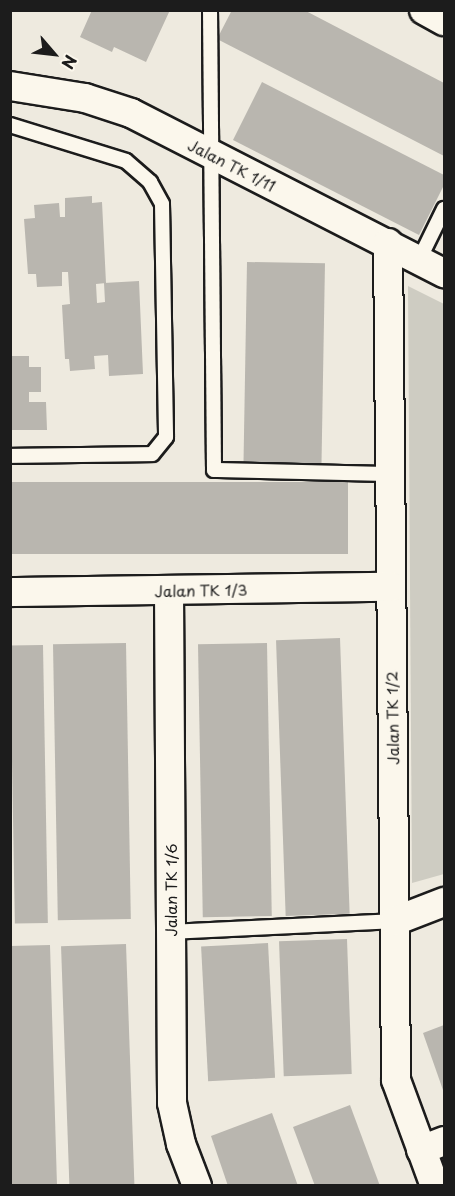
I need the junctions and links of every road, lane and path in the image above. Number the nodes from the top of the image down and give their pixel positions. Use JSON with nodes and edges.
{"nodes":[{"id":1,"x":210,"y":10,"type":"edge"},
{"id":2,"x":424,"y":10,"type":"edge"},
{"id":3,"x":444,"y":21,"type":"edge"},
{"id":4,"x":10,"y":86,"type":"edge"},
{"id":5,"x":10,"y":125,"type":"edge"},
{"id":6,"x":213,"y":156,"type":"junction"},
{"id":7,"x":444,"y":209,"type":"edge"},
{"id":8,"x":388,"y":243,"type":"junction"},
{"id":9,"x":419,"y":260,"type":"junction"},
{"id":10,"x":444,"y":273,"type":"edge"},
{"id":11,"x":10,"y":456,"type":"edge"},
{"id":12,"x":390,"y":474,"type":"junction"},
{"id":13,"x":391,"y":587,"type":"junction"},
{"id":14,"x":169,"y":590,"type":"junction"},
{"id":15,"x":10,"y":592,"type":"edge"},
{"id":16,"x":444,"y":902,"type":"edge"},
{"id":17,"x":394,"y":921,"type":"junction"},
{"id":18,"x":171,"y":932,"type":"junction"},
{"id":19,"x":433,"y":1145,"type":"edge"},
{"id":20,"x":197,"y":1185,"type":"edge"},
{"id":21,"x":435,"y":1185,"type":"edge"}],
"edges":[{"from":1,"to":6,"type":"lane"},
{"from":2,"to":3,"type":"street"},
{"from":4,"to":6,"type":"street","name":"Jalan TK 1/11"},
{"from":5,"to":11,"type":"lane"},
{"from":6,"to":8,"type":"street","name":"Jalan TK 1/11"},
{"from":6,"to":12,"type":"lane"},
{"from":7,"to":9,"type":"lane"},
{"from":8,"to":9,"type":"street","name":"Jalan TK 1/11"},
{"from":8,"to":12,"type":"street","name":"Jalan TK 1/2"},
{"from":9,"to":10,"type":"street","name":"Jalan TK 1/11"},
{"from":12,"to":13,"type":"street","name":"Jalan TK 1/2"},
{"from":13,"to":14,"type":"street","name":"Jalan TK 1/3"},
{"from":13,"to":17,"type":"street","name":"Jalan TK 1/2"},
{"from":14,"to":15,"type":"street","name":"Jalan TK 1/3"},
{"from":14,"to":18,"type":"street","name":"Jalan TK 1/6"},
{"from":16,"to":17,"type":"street"},
{"from":17,"to":18,"type":"lane"},
{"from":17,"to":19,"type":"street","name":"Jalan TK 1/2"},
{"from":18,"to":20,"type":"street","name":"Jalan TK 1/6"},
{"from":19,"to":21,"type":"street","name":"Jalan TK 1/2"}]}
